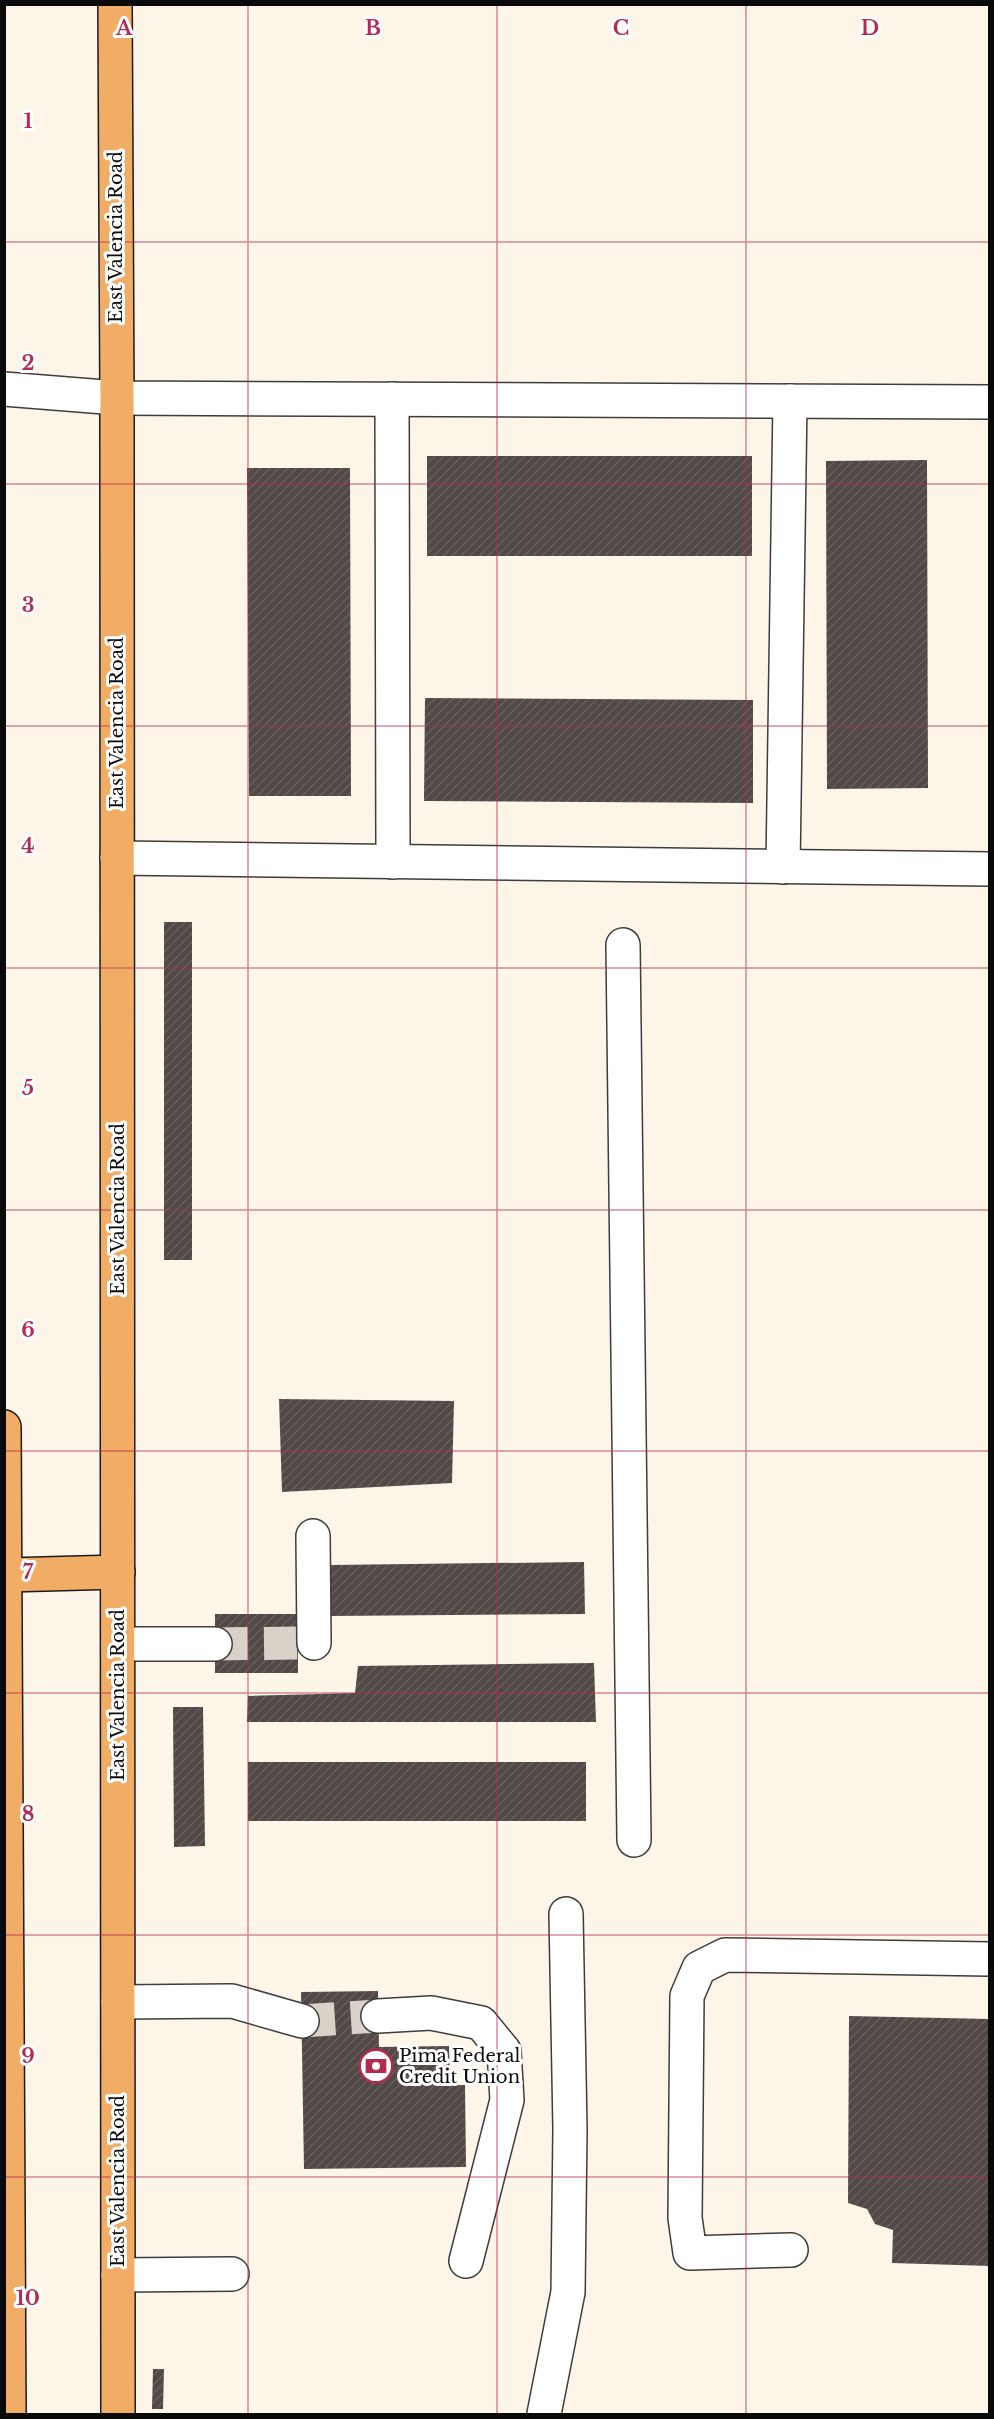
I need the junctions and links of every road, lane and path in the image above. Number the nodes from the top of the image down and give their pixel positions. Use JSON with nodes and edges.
{"nodes":[{"id":1,"x":114,"y":4,"type":"edge"},
{"id":2,"x":4,"y":389,"type":"edge"},
{"id":3,"x":117,"y":398,"type":"junction"},
{"id":4,"x":392,"y":399,"type":"junction"},
{"id":5,"x":790,"y":401,"type":"junction"},
{"id":6,"x":990,"y":402,"type":"edge"},
{"id":7,"x":117,"y":858,"type":"junction"},
{"id":8,"x":393,"y":861,"type":"junction"},
{"id":9,"x":783,"y":867,"type":"junction"},
{"id":10,"x":990,"y":869,"type":"edge"},
{"id":11,"x":623,"y":945,"type":"dead end"},
{"id":12,"x":4,"y":1427,"type":"edge"},
{"id":13,"x":313,"y":1536,"type":"dead end"},
{"id":14,"x":118,"y":1572,"type":"junction"},
{"id":15,"x":7,"y":1575,"type":"junction"},
{"id":16,"x":314,"y":1642,"type":"dead end"},
{"id":17,"x":118,"y":1644,"type":"junction"},
{"id":18,"x":215,"y":1644,"type":"tunnel mouth"},
{"id":19,"x":634,"y":1840,"type":"dead end"},
{"id":20,"x":567,"y":1914,"type":"dead end"},
{"id":21,"x":990,"y":1959,"type":"edge"},
{"id":22,"x":118,"y":2002,"type":"junction"},
{"id":23,"x":378,"y":2016,"type":"tunnel mouth"},
{"id":24,"x":302,"y":2021,"type":"tunnel mouth"},
{"id":25,"x":791,"y":2250,"type":"dead end"},
{"id":26,"x":466,"y":2261,"type":"dead end"},
{"id":27,"x":232,"y":2274,"type":"dead end"},
{"id":28,"x":118,"y":2275,"type":"junction"},
{"id":29,"x":9,"y":2415,"type":"edge"},
{"id":30,"x":118,"y":2415,"type":"edge"},
{"id":31,"x":544,"y":2415,"type":"edge"}],
"edges":[{"from":1,"to":3,"type":"main road","name":"East Valencia Road"},
{"from":2,"to":3,"type":"street"},
{"from":3,"to":4,"type":"street"},
{"from":3,"to":7,"type":"main road","name":"East Valencia Road"},
{"from":4,"to":5,"type":"street"},
{"from":4,"to":8,"type":"street"},
{"from":5,"to":6,"type":"street"},
{"from":5,"to":9,"type":"street"},
{"from":7,"to":8,"type":"street"},
{"from":7,"to":14,"type":"main road","name":"East Valencia Road"},
{"from":8,"to":9,"type":"street"},
{"from":9,"to":10,"type":"street"},
{"from":11,"to":19,"type":"street"},
{"from":12,"to":15,"type":"main road"},
{"from":13,"to":16,"type":"street"},
{"from":14,"to":15,"type":"main road"},
{"from":14,"to":17,"type":"main road","name":"East Valencia Road"},
{"from":15,"to":29,"type":"main road"},
{"from":17,"to":18,"type":"street"},
{"from":17,"to":22,"type":"main road","name":"East Valencia Road"},
{"from":20,"to":31,"type":"street"},
{"from":21,"to":25,"type":"street"},
{"from":22,"to":24,"type":"street"},
{"from":22,"to":28,"type":"main road","name":"East Valencia Road"},
{"from":23,"to":26,"type":"street"},
{"from":27,"to":28,"type":"street"},
{"from":28,"to":30,"type":"main road","name":"East Valencia Road"}]}
